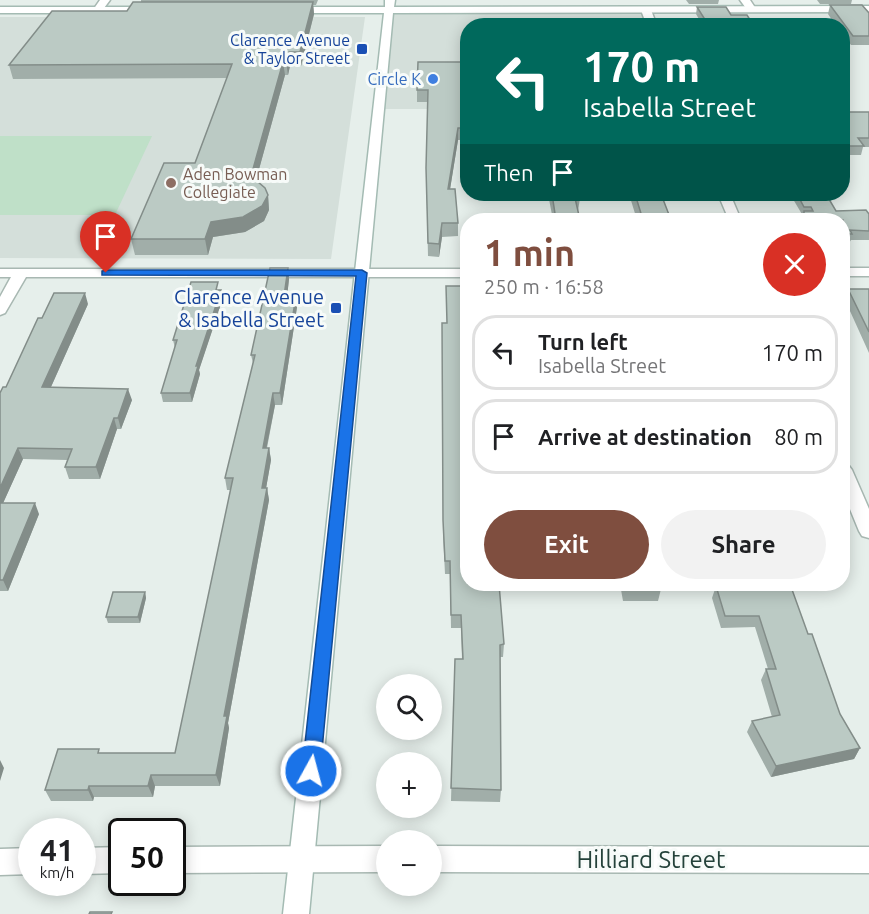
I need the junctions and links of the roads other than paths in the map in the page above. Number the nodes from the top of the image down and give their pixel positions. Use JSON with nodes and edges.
{"nodes":[{"id":1,"x":105,"y":0,"type":"edge"},
{"id":2,"x":745,"y":0,"type":"edge"},
{"id":3,"x":390,"y":5,"type":"edge"},
{"id":4,"x":646,"y":9,"type":"junction"},
{"id":5,"x":751,"y":9,"type":"junction"},
{"id":6,"x":869,"y":9,"type":"edge"},
{"id":7,"x":0,"y":10,"type":"edge"},
{"id":8,"x":98,"y":10,"type":"junction"},
{"id":9,"x":167,"y":10,"type":"edge"},
{"id":10,"x":283,"y":10,"type":"edge"},
{"id":11,"x":649,"y":18,"type":"edge"},
{"id":12,"x":850,"y":272,"type":"edge"},
{"id":13,"x":869,"y":272,"type":"edge"},
{"id":14,"x":0,"y":273,"type":"edge"},
{"id":15,"x":21,"y":273,"type":"junction"},
{"id":16,"x":362,"y":273,"type":"junction"},
{"id":17,"x":460,"y":273,"type":"edge"},
{"id":18,"x":0,"y":310,"type":"edge"},
{"id":19,"x":850,"y":486,"type":"edge"},
{"id":20,"x":869,"y":531,"type":"edge"},
{"id":21,"x":301,"y":859,"type":"junction"},
{"id":22,"x":376,"y":859,"type":"edge"},
{"id":23,"x":442,"y":859,"type":"edge"},
{"id":24,"x":186,"y":860,"type":"edge"},
{"id":25,"x":869,"y":860,"type":"edge"},
{"id":26,"x":18,"y":861,"type":"edge"},
{"id":27,"x":0,"y":862,"type":"edge"},
{"id":28,"x":296,"y":914,"type":"edge"}],
"edges":[{"from":1,"to":8,"type":"main road"},
{"from":2,"to":5,"type":"main road"},
{"from":3,"to":4,"type":"main road"},
{"from":3,"to":10,"type":"main road"},
{"from":3,"to":16,"type":"main road"},
{"from":4,"to":5,"type":"main road"},
{"from":4,"to":11,"type":"main road"},
{"from":5,"to":6,"type":"main road"},
{"from":7,"to":8,"type":"main road"},
{"from":8,"to":9,"type":"main road"},
{"from":12,"to":13,"type":"main road"},
{"from":14,"to":15,"type":"main road"},
{"from":15,"to":16,"type":"main road"},
{"from":15,"to":18,"type":"main road"},
{"from":16,"to":17,"type":"main road"},
{"from":16,"to":21,"type":"main road"},
{"from":19,"to":20,"type":"main road"},
{"from":21,"to":22,"type":"main road"},
{"from":21,"to":24,"type":"main road"},
{"from":21,"to":28,"type":"main road"},
{"from":23,"to":25,"type":"main road","name":"Hilliard Street"},
{"from":26,"to":27,"type":"main road"}]}
